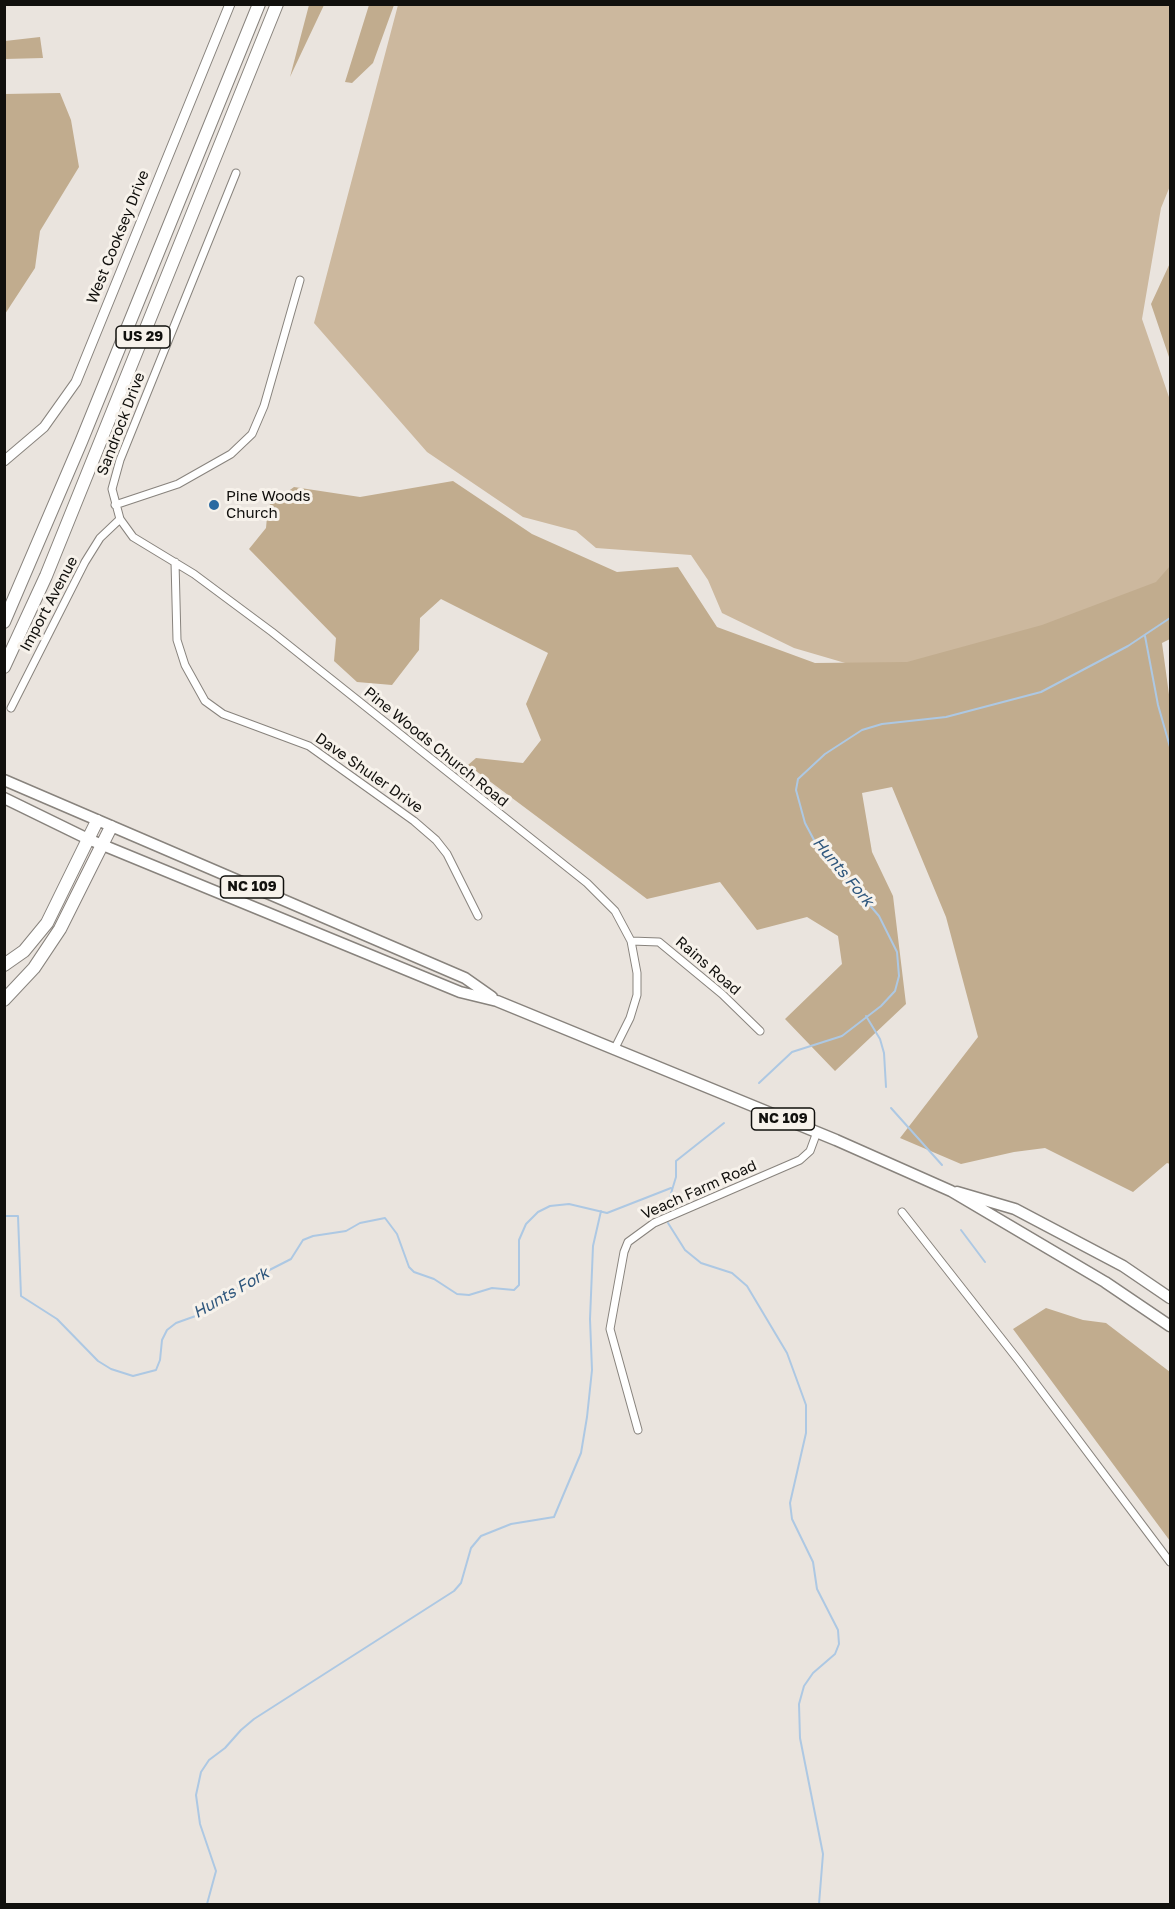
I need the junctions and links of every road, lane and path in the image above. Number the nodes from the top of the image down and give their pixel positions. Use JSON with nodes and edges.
{"nodes":[{"id":1,"x":230,"y":4,"type":"edge"},
{"id":2,"x":259,"y":4,"type":"edge"},
{"id":3,"x":277,"y":4,"type":"edge"},
{"id":4,"x":236,"y":173,"type":"dead end"},
{"id":5,"x":300,"y":280,"type":"dead end"},
{"id":6,"x":4,"y":461,"type":"edge"},
{"id":7,"x":115,"y":505,"type":"junction"},
{"id":8,"x":120,"y":519,"type":"junction"},
{"id":9,"x":175,"y":562,"type":"junction"},
{"id":10,"x":4,"y":622,"type":"edge"},
{"id":11,"x":4,"y":667,"type":"edge"},
{"id":12,"x":10,"y":708,"type":"dead end"},
{"id":13,"x":4,"y":780,"type":"edge"},
{"id":14,"x":4,"y":798,"type":"edge"},
{"id":15,"x":96,"y":821,"type":"junction"},
{"id":16,"x":111,"y":827,"type":"junction"},
{"id":17,"x":88,"y":839,"type":"junction"},
{"id":18,"x":102,"y":844,"type":"junction"},
{"id":19,"x":478,"y":916,"type":"dead end"},
{"id":20,"x":631,"y":941,"type":"junction"},
{"id":21,"x":4,"y":965,"type":"edge"},
{"id":22,"x":4,"y":1000,"type":"edge"},
{"id":23,"x":497,"y":1000,"type":"junction"},
{"id":24,"x":760,"y":1031,"type":"dead end"},
{"id":25,"x":614,"y":1050,"type":"junction"},
{"id":26,"x":817,"y":1132,"type":"junction"},
{"id":27,"x":951,"y":1191,"type":"junction"},
{"id":28,"x":902,"y":1212,"type":"dead end"},
{"id":29,"x":1170,"y":1298,"type":"edge"},
{"id":30,"x":1170,"y":1326,"type":"edge"},
{"id":31,"x":638,"y":1430,"type":"dead end"},
{"id":32,"x":1170,"y":1562,"type":"edge"}],
"edges":[{"from":1,"to":6,"type":"street","name":"West Cooksey Drive"},
{"from":2,"to":10,"type":"highway","number":"US 29"},
{"from":3,"to":11,"type":"highway","number":"US 29"},
{"from":4,"to":7,"type":"street","name":"Sandrock Drive"},
{"from":5,"to":7,"type":"street"},
{"from":7,"to":8,"type":"street","name":"Sandrock Drive"},
{"from":8,"to":9,"type":"street","name":"Pine Woods Church Road"},
{"from":8,"to":12,"type":"street","name":"Import Avenue"},
{"from":9,"to":19,"type":"street","name":"Dave Shuler Drive"},
{"from":9,"to":20,"type":"street","name":"Pine Woods Church Road"},
{"from":13,"to":15,"type":"main road","number":"NC 109"},
{"from":14,"to":17,"type":"main road","number":"NC 109"},
{"from":15,"to":16,"type":"main road","number":"NC 109"},
{"from":15,"to":17,"type":"highway"},
{"from":16,"to":18,"type":"highway"},
{"from":16,"to":23,"type":"main road","number":"NC 109"},
{"from":17,"to":18,"type":"main road","number":"NC 109"},
{"from":17,"to":21,"type":"highway"},
{"from":18,"to":22,"type":"highway"},
{"from":18,"to":23,"type":"main road","number":"NC 109"},
{"from":20,"to":24,"type":"street","name":"Rains Road"},
{"from":20,"to":25,"type":"street","name":"Pine Woods Church Road"},
{"from":23,"to":25,"type":"main road","number":"NC 109"},
{"from":25,"to":26,"type":"main road","number":"NC 109"},
{"from":26,"to":27,"type":"main road","number":"NC 109"},
{"from":26,"to":31,"type":"street","name":"Veach Farm Road"},
{"from":27,"to":29,"type":"main road","number":"NC 109"},
{"from":27,"to":30,"type":"main road","number":"NC 109"},
{"from":28,"to":32,"type":"street"}]}
